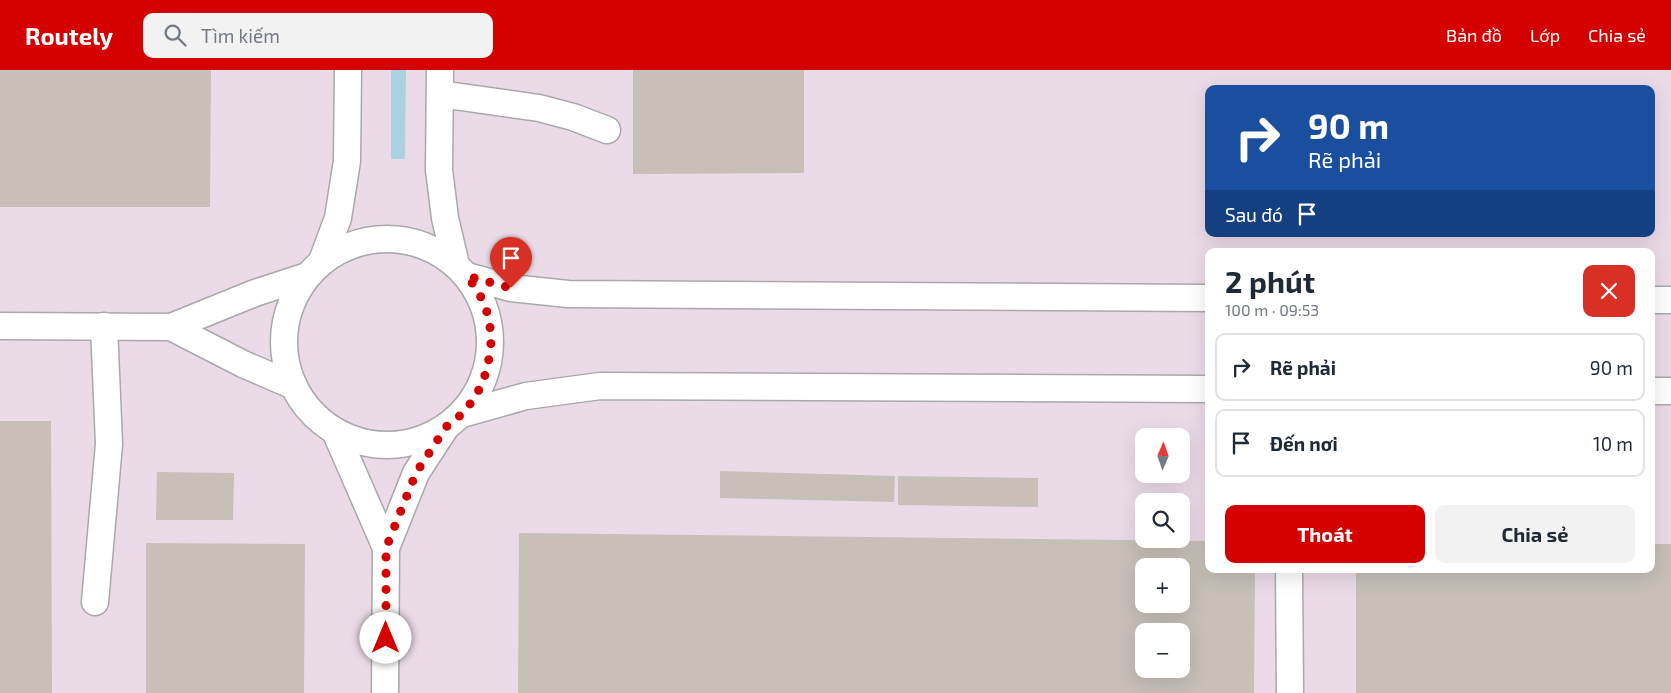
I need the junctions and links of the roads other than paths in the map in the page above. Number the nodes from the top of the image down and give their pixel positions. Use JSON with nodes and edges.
{"nodes":[{"id":1,"x":348,"y":70,"type":"edge"},
{"id":2,"x":440,"y":82,"type":"edge"},
{"id":3,"x":607,"y":130,"type":"dead end"},
{"id":4,"x":314,"y":269,"type":"junction"},
{"id":5,"x":462,"y":270,"type":"junction"},
{"id":6,"x":1205,"y":298,"type":"edge"},
{"id":7,"x":1655,"y":300,"type":"edge"},
{"id":8,"x":1671,"y":300,"type":"edge"},
{"id":9,"x":0,"y":326,"type":"edge"},
{"id":10,"x":104,"y":326,"type":"junction"},
{"id":11,"x":171,"y":327,"type":"junction"},
{"id":12,"x":294,"y":386,"type":"junction"},
{"id":13,"x":1205,"y":389,"type":"edge"},
{"id":14,"x":1655,"y":391,"type":"edge"},
{"id":15,"x":1671,"y":391,"type":"edge"},
{"id":16,"x":454,"y":420,"type":"junction"},
{"id":17,"x":335,"y":431,"type":"junction"},
{"id":18,"x":386,"y":548,"type":"junction"},
{"id":19,"x":1289,"y":573,"type":"edge"},
{"id":20,"x":95,"y":602,"type":"dead end"},
{"id":21,"x":385,"y":693,"type":"edge"},
{"id":22,"x":1290,"y":693,"type":"edge"}],
"edges":[{"from":1,"to":4,"type":"street"},
{"from":2,"to":3,"type":"street"},
{"from":2,"to":5,"type":"street"},
{"from":4,"to":5,"type":"street"},
{"from":4,"to":11,"type":"street"},
{"from":4,"to":12,"type":"street"},
{"from":5,"to":6,"type":"street"},
{"from":5,"to":16,"type":"street"},
{"from":7,"to":8,"type":"street"},
{"from":9,"to":10,"type":"street"},
{"from":10,"to":11,"type":"street"},
{"from":10,"to":20,"type":"street"},
{"from":11,"to":12,"type":"street"},
{"from":12,"to":17,"type":"street"},
{"from":13,"to":16,"type":"street"},
{"from":14,"to":15,"type":"street"},
{"from":16,"to":17,"type":"street"},
{"from":16,"to":18,"type":"street"},
{"from":17,"to":18,"type":"street"},
{"from":18,"to":21,"type":"street"},
{"from":19,"to":22,"type":"street"}]}
